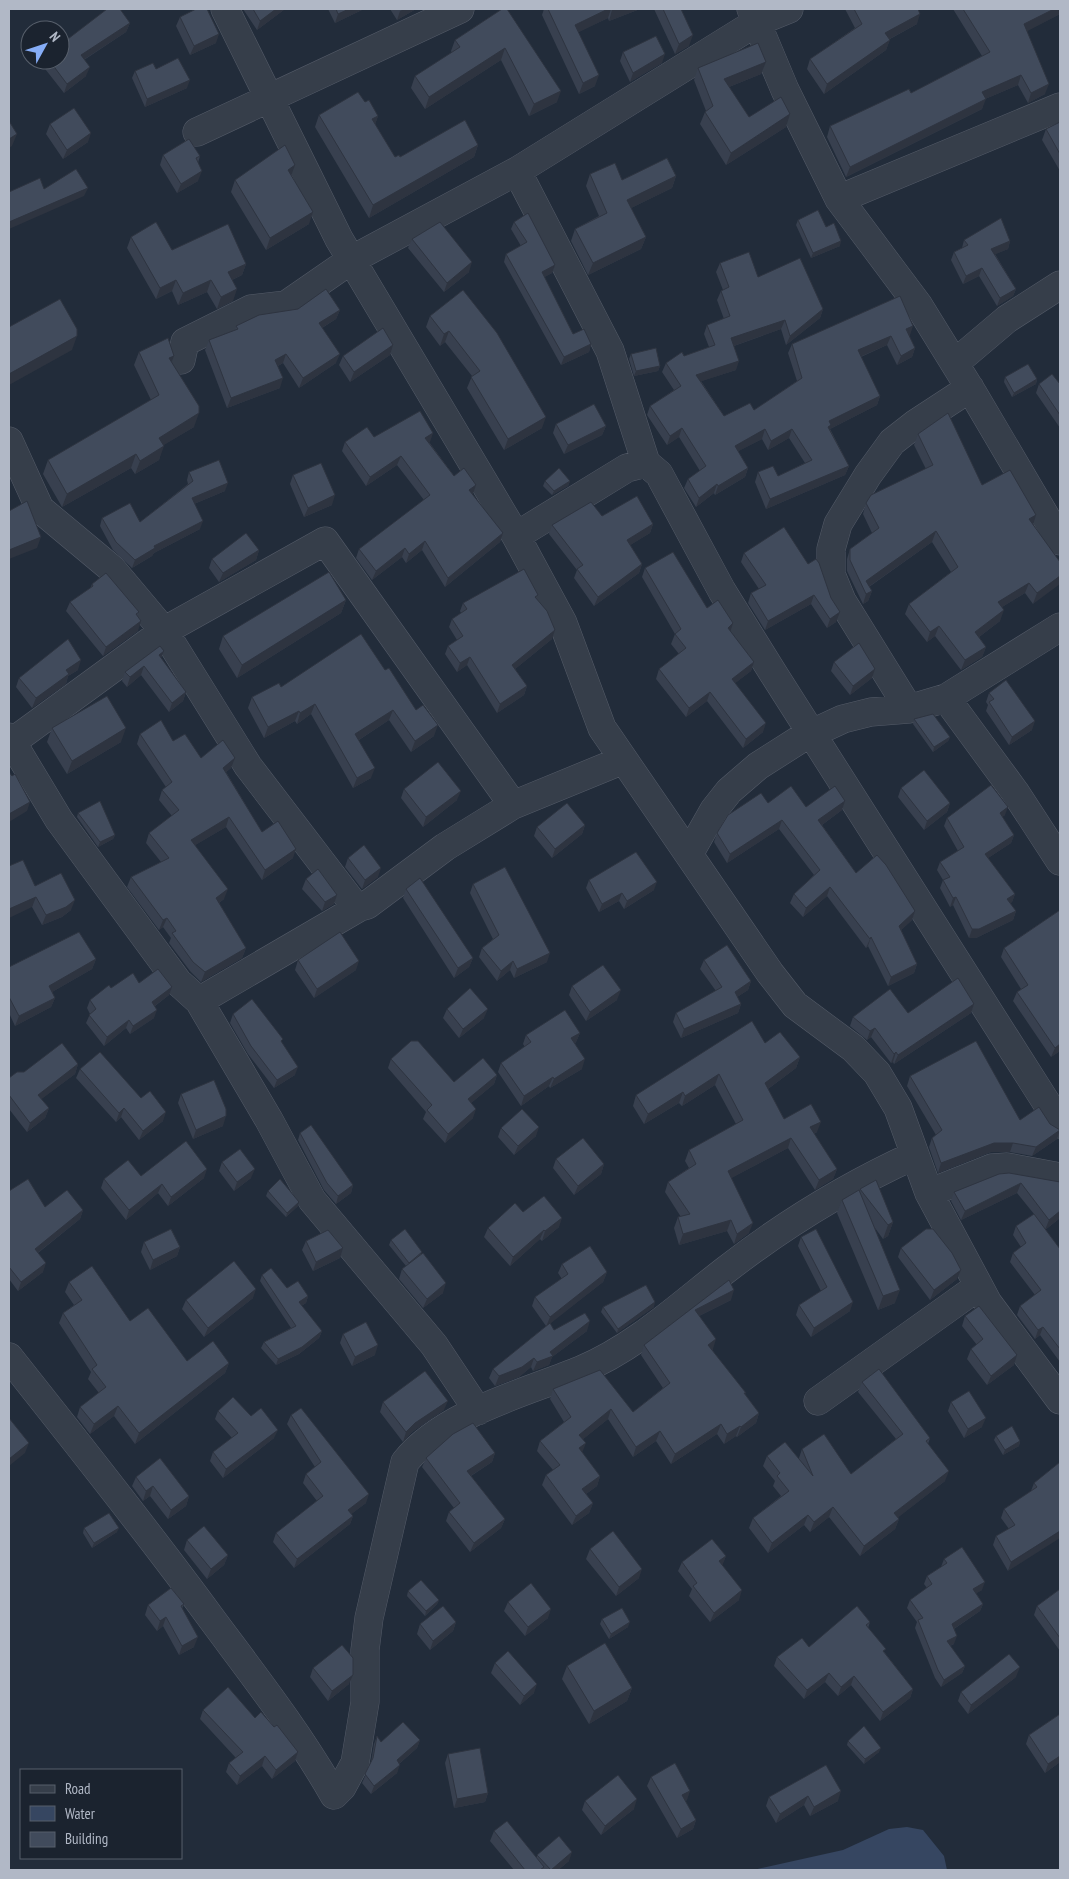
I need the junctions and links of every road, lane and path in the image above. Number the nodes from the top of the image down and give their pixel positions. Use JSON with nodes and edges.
{"nodes":[{"id":1,"x":226,"y":9,"type":"edge"},
{"id":2,"x":460,"y":9,"type":"edge"},
{"id":3,"x":789,"y":9,"type":"edge"},
{"id":4,"x":754,"y":15,"type":"edge"},
{"id":5,"x":270,"y":98,"type":"junction"},
{"id":6,"x":1060,"y":107,"type":"edge"},
{"id":7,"x":197,"y":132,"type":"dead end"},
{"id":8,"x":517,"y":171,"type":"junction"},
{"id":9,"x":839,"y":199,"type":"junction"},
{"id":10,"x":351,"y":260,"type":"junction"},
{"id":11,"x":1060,"y":285,"type":"edge"},
{"id":12,"x":181,"y":360,"type":"dead end"},
{"id":13,"x":955,"y":363,"type":"junction"},
{"id":14,"x":970,"y":388,"type":"junction"},
{"id":15,"x":9,"y":441,"type":"edge"},
{"id":16,"x":646,"y":463,"type":"junction"},
{"id":17,"x":516,"y":536,"type":"junction"},
{"id":18,"x":1060,"y":542,"type":"edge"},
{"id":19,"x":1060,"y":627,"type":"edge"},
{"id":20,"x":164,"y":631,"type":"junction"},
{"id":21,"x":946,"y":698,"type":"junction"},
{"id":22,"x":910,"y":709,"type":"junction"},
{"id":23,"x":811,"y":733,"type":"junction"},
{"id":24,"x":10,"y":740,"type":"edge"},
{"id":25,"x":623,"y":760,"type":"junction"},
{"id":26,"x":513,"y":805,"type":"junction"},
{"id":27,"x":690,"y":854,"type":"junction"},
{"id":28,"x":1060,"y":861,"type":"edge"},
{"id":29,"x":360,"y":906,"type":"junction"},
{"id":30,"x":199,"y":1001,"type":"junction"},
{"id":31,"x":1060,"y":1124,"type":"edge"},
{"id":32,"x":915,"y":1155,"type":"junction"},
{"id":33,"x":1060,"y":1177,"type":"edge"},
{"id":34,"x":929,"y":1193,"type":"junction"},
{"id":35,"x":979,"y":1286,"type":"junction"},
{"id":36,"x":9,"y":1357,"type":"edge"},
{"id":37,"x":1060,"y":1400,"type":"edge"},
{"id":38,"x":818,"y":1401,"type":"dead end"},
{"id":39,"x":478,"y":1411,"type":"junction"}],
"edges":[{"from":1,"to":5,"type":"street"},
{"from":2,"to":5,"type":"street"},
{"from":3,"to":4,"type":"street"},
{"from":4,"to":8,"type":"street"},
{"from":4,"to":9,"type":"street"},
{"from":5,"to":7,"type":"street"},
{"from":5,"to":10,"type":"street"},
{"from":6,"to":9,"type":"street"},
{"from":8,"to":10,"type":"street"},
{"from":8,"to":16,"type":"street"},
{"from":9,"to":13,"type":"street"},
{"from":10,"to":12,"type":"street"},
{"from":10,"to":17,"type":"street"},
{"from":11,"to":13,"type":"street"},
{"from":13,"to":14,"type":"street"},
{"from":14,"to":18,"type":"street"},
{"from":14,"to":22,"type":"street"},
{"from":15,"to":20,"type":"street"},
{"from":16,"to":17,"type":"street"},
{"from":16,"to":23,"type":"street"},
{"from":17,"to":25,"type":"street"},
{"from":19,"to":21,"type":"street"},
{"from":20,"to":24,"type":"street"},
{"from":20,"to":26,"type":"street"},
{"from":20,"to":29,"type":"street"},
{"from":21,"to":22,"type":"street"},
{"from":21,"to":28,"type":"street"},
{"from":22,"to":23,"type":"street"},
{"from":23,"to":27,"type":"street"},
{"from":23,"to":31,"type":"street"},
{"from":24,"to":30,"type":"street"},
{"from":25,"to":26,"type":"street"},
{"from":25,"to":27,"type":"street"},
{"from":26,"to":29,"type":"street"},
{"from":27,"to":32,"type":"street"},
{"from":29,"to":30,"type":"street"},
{"from":30,"to":39,"type":"street"},
{"from":32,"to":34,"type":"street"},
{"from":32,"to":39,"type":"street"},
{"from":33,"to":34,"type":"street"},
{"from":34,"to":35,"type":"street"},
{"from":35,"to":37,"type":"street"},
{"from":35,"to":38,"type":"street"},
{"from":36,"to":39,"type":"street"}]}
